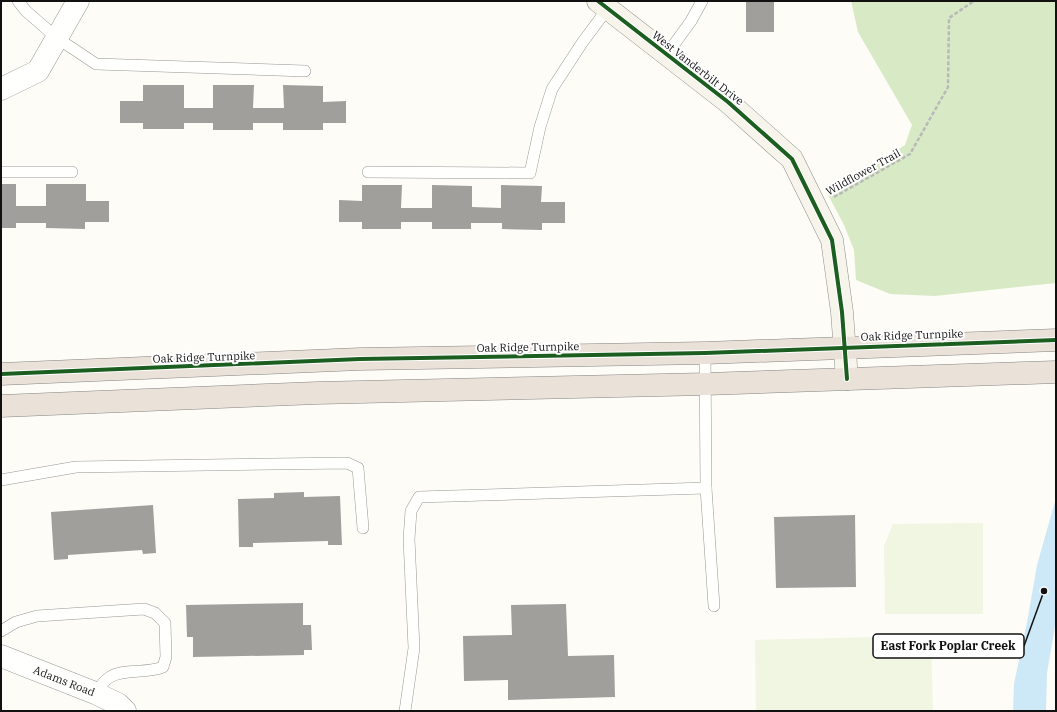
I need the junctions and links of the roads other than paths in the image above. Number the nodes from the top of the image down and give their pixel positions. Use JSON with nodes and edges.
{"nodes":[{"id":1,"x":18,"y":1,"type":"edge"},
{"id":2,"x":78,"y":1,"type":"edge"},
{"id":3,"x":702,"y":1,"type":"edge"},
{"id":4,"x":603,"y":5,"type":"edge"},
{"id":5,"x":57,"y":38,"type":"junction"},
{"id":6,"x":667,"y":54,"type":"junction"},
{"id":7,"x":305,"y":71,"type":"dead end"},
{"id":8,"x":1,"y":89,"type":"edge"},
{"id":9,"x":1,"y":172,"type":"edge"},
{"id":10,"x":72,"y":172,"type":"dead end"},
{"id":11,"x":368,"y":172,"type":"dead end"},
{"id":12,"x":1046,"y":340,"type":"edge"},
{"id":13,"x":844,"y":346,"type":"junction"},
{"id":14,"x":705,"y":353,"type":"junction"},
{"id":15,"x":1046,"y":373,"type":"edge"},
{"id":16,"x":1,"y":374,"type":"edge"},
{"id":17,"x":847,"y":379,"type":"junction"},
{"id":18,"x":706,"y":384,"type":"junction"},
{"id":19,"x":1,"y":406,"type":"edge"},
{"id":20,"x":1,"y":480,"type":"edge"},
{"id":21,"x":706,"y":488,"type":"junction"},
{"id":22,"x":363,"y":528,"type":"dead end"},
{"id":23,"x":714,"y":606,"type":"dead end"},
{"id":24,"x":1,"y":631,"type":"edge"},
{"id":25,"x":1,"y":656,"type":"edge"},
{"id":26,"x":95,"y":693,"type":"junction"},
{"id":27,"x":125,"y":711,"type":"edge"},
{"id":28,"x":405,"y":711,"type":"edge"}],
"edges":[{"from":1,"to":5,"type":"lane"},
{"from":2,"to":5,"type":"street"},
{"from":3,"to":6,"type":"lane"},
{"from":4,"to":6,"type":"street","name":"West Vanderbilt Drive"},
{"from":4,"to":11,"type":"lane"},
{"from":5,"to":7,"type":"lane"},
{"from":5,"to":8,"type":"street"},
{"from":6,"to":13,"type":"street","name":"West Vanderbilt Drive"},
{"from":9,"to":10,"type":"lane"},
{"from":12,"to":13,"type":"highway","name":"Oak Ridge Turnpike"},
{"from":13,"to":14,"type":"highway","name":"Oak Ridge Turnpike"},
{"from":13,"to":17,"type":"street","name":"West Vanderbilt Drive"},
{"from":14,"to":16,"type":"highway","name":"Oak Ridge Turnpike"},
{"from":14,"to":18,"type":"lane"},
{"from":15,"to":17,"type":"highway"},
{"from":17,"to":18,"type":"highway"},
{"from":18,"to":19,"type":"highway"},
{"from":18,"to":21,"type":"lane"},
{"from":20,"to":22,"type":"lane"},
{"from":21,"to":23,"type":"lane"},
{"from":21,"to":28,"type":"lane"},
{"from":24,"to":26,"type":"lane"},
{"from":25,"to":26,"type":"street","name":"Adams Road"},
{"from":26,"to":27,"type":"street","name":"Adams Road"}]}
